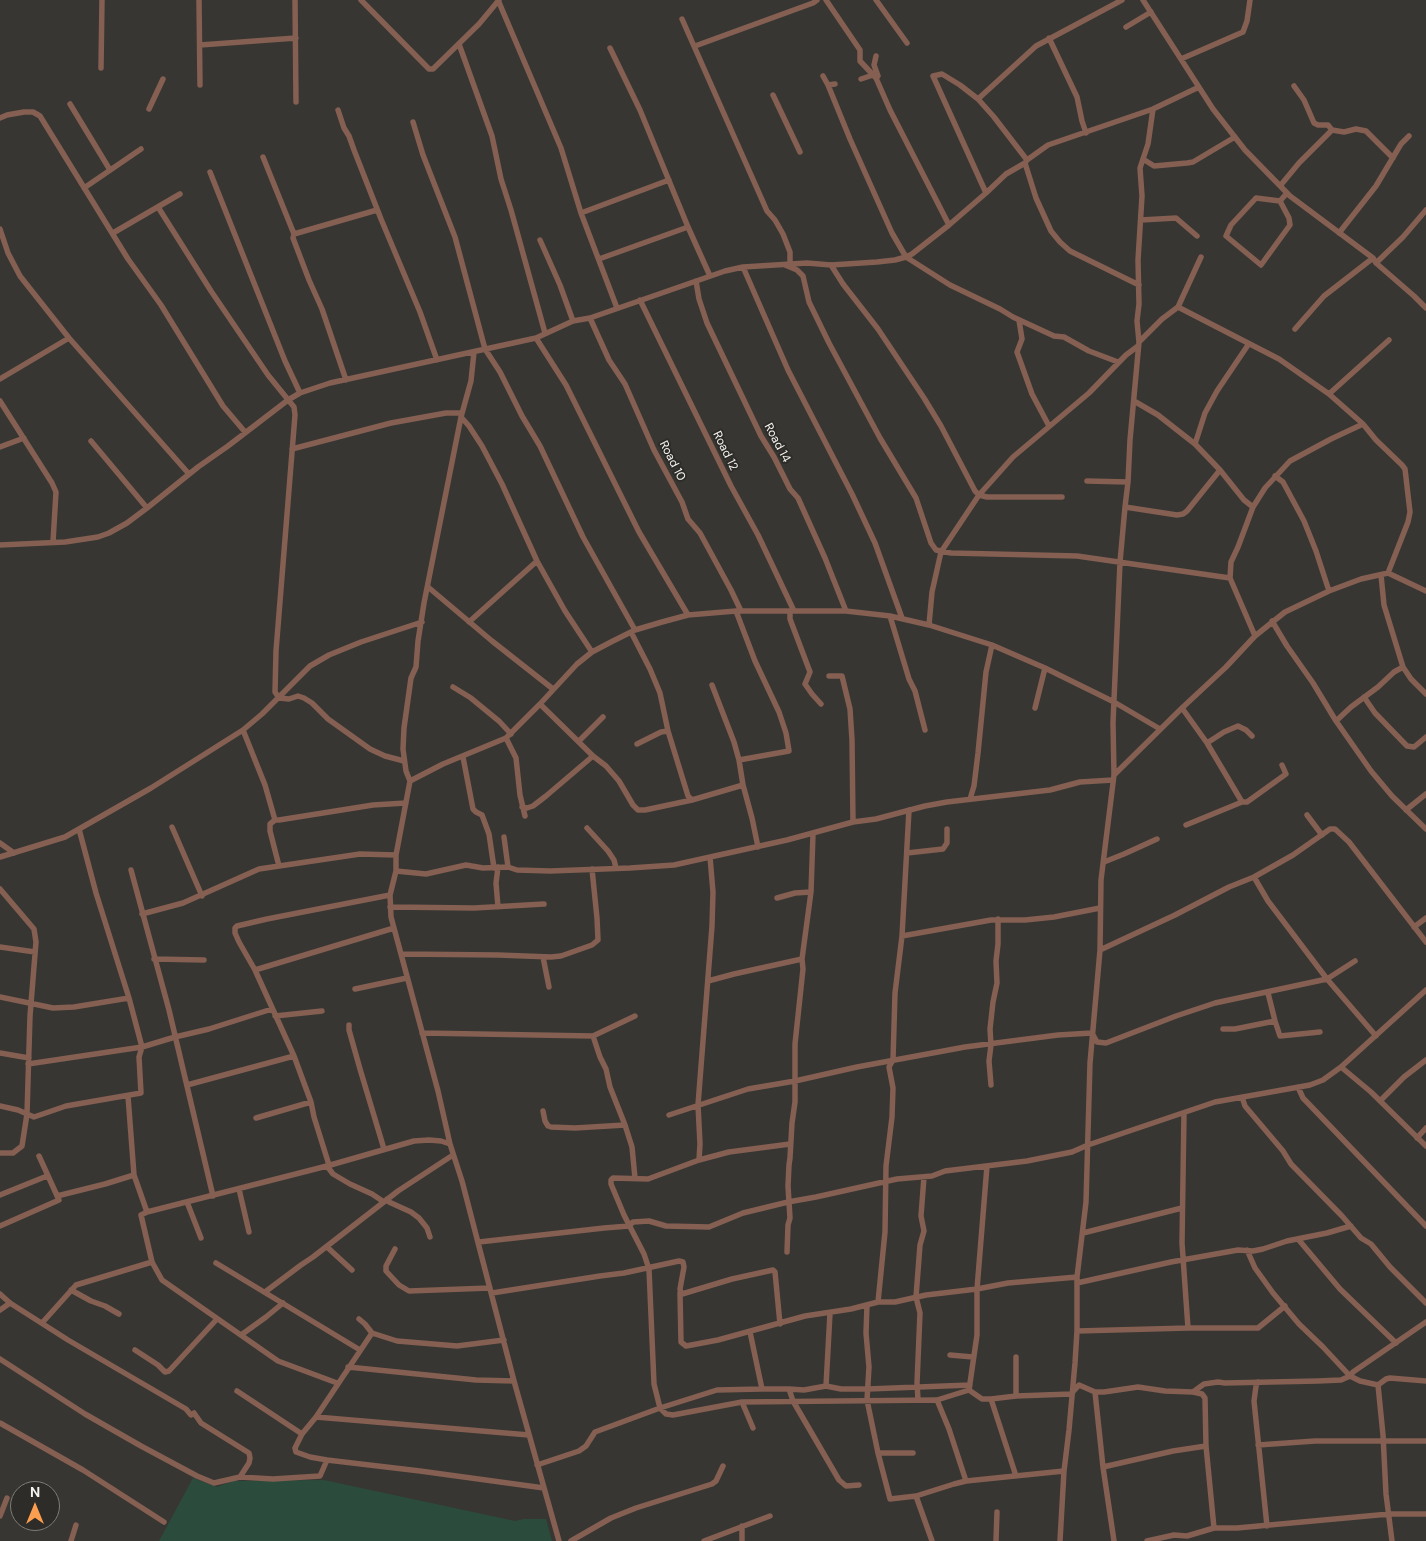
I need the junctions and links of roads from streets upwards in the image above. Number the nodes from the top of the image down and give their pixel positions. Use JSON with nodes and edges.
{"nodes":[{"id":1,"x":102,"y":0,"type":"edge"},
{"id":2,"x":199,"y":0,"type":"edge"},
{"id":3,"x":295,"y":0,"type":"edge"},
{"id":4,"x":361,"y":0,"type":"edge"},
{"id":5,"x":498,"y":0,"type":"edge"},
{"id":6,"x":817,"y":0,"type":"edge"},
{"id":7,"x":826,"y":0,"type":"edge"},
{"id":8,"x":876,"y":0,"type":"edge"},
{"id":9,"x":1122,"y":0,"type":"edge"},
{"id":10,"x":1143,"y":0,"type":"edge"},
{"id":11,"x":1250,"y":0,"type":"edge"},
{"id":12,"x":1151,"y":12,"type":"junction"},
{"id":13,"x":682,"y":19,"type":"dead end"},
{"id":14,"x":1126,"y":27,"type":"dead end"},
{"id":15,"x":296,"y":38,"type":"junction"},
{"id":16,"x":1049,"y":38,"type":"junction"},
{"id":17,"x":907,"y":43,"type":"dead end"},
{"id":18,"x":459,"y":44,"type":"junction"},
{"id":19,"x":200,"y":45,"type":"junction"},
{"id":20,"x":695,"y":46,"type":"junction"},
{"id":21,"x":610,"y":48,"type":"dead end"},
{"id":22,"x":876,"y":56,"type":"dead end"},
{"id":23,"x":1181,"y":59,"type":"junction"},
{"id":24,"x":101,"y":68,"type":"dead end"},
{"id":25,"x":823,"y":76,"type":"dead end"},
{"id":26,"x":874,"y":77,"type":"junction"},
{"id":27,"x":162,"y":79,"type":"dead end"},
{"id":28,"x":861,"y":80,"type":"dead end"},
{"id":29,"x":836,"y":84,"type":"dead end"},
{"id":30,"x":200,"y":85,"type":"dead end"},
{"id":31,"x":828,"y":85,"type":"junction"},
{"id":32,"x":1294,"y":86,"type":"dead end"},
{"id":33,"x":1200,"y":87,"type":"junction"},
{"id":34,"x":773,"y":96,"type":"dead end"},
{"id":35,"x":978,"y":99,"type":"junction"},
{"id":36,"x":296,"y":102,"type":"dead end"},
{"id":37,"x":70,"y":104,"type":"dead end"},
{"id":38,"x":149,"y":109,"type":"dead end"},
{"id":39,"x":1153,"y":109,"type":"junction"},
{"id":40,"x":338,"y":110,"type":"dead end"},
{"id":41,"x":0,"y":118,"type":"edge"},
{"id":42,"x":413,"y":122,"type":"dead end"},
{"id":43,"x":1332,"y":130,"type":"junction"},
{"id":44,"x":1086,"y":133,"type":"junction"},
{"id":45,"x":1409,"y":136,"type":"dead end"},
{"id":46,"x":1235,"y":137,"type":"junction"},
{"id":47,"x":141,"y":149,"type":"dead end"},
{"id":48,"x":800,"y":152,"type":"dead end"},
{"id":49,"x":263,"y":157,"type":"dead end"},
{"id":50,"x":1392,"y":158,"type":"junction"},
{"id":51,"x":1144,"y":159,"type":"junction"},
{"id":52,"x":1026,"y":162,"type":"junction"},
{"id":53,"x":110,"y":170,"type":"junction"},
{"id":54,"x":210,"y":172,"type":"dead end"},
{"id":55,"x":669,"y":180,"type":"junction"},
{"id":56,"x":1280,"y":186,"type":"junction"},
{"id":57,"x":84,"y":188,"type":"junction"},
{"id":58,"x":986,"y":193,"type":"junction"},
{"id":59,"x":1287,"y":193,"type":"junction"},
{"id":60,"x":180,"y":194,"type":"dead end"},
{"id":61,"x":1280,"y":201,"type":"junction"},
{"id":62,"x":158,"y":207,"type":"junction"},
{"id":63,"x":377,"y":210,"type":"junction"},
{"id":64,"x":1426,"y":210,"type":"edge"},
{"id":65,"x":581,"y":213,"type":"junction"},
{"id":66,"x":1141,"y":220,"type":"junction"},
{"id":67,"x":949,"y":225,"type":"junction"},
{"id":68,"x":688,"y":227,"type":"junction"},
{"id":69,"x":0,"y":229,"type":"edge"},
{"id":70,"x":113,"y":233,"type":"junction"},
{"id":71,"x":1339,"y":233,"type":"junction"},
{"id":72,"x":294,"y":234,"type":"junction"},
{"id":73,"x":1197,"y":236,"type":"dead end"},
{"id":74,"x":540,"y":240,"type":"dead end"},
{"id":75,"x":3,"y":249,"type":"edge"},
{"id":76,"x":906,"y":257,"type":"junction"},
{"id":77,"x":1202,"y":257,"type":"dead end"},
{"id":78,"x":599,"y":259,"type":"junction"},
{"id":79,"x":1375,"y":260,"type":"junction"},
{"id":80,"x":788,"y":265,"type":"junction"},
{"id":81,"x":831,"y":265,"type":"junction"},
{"id":82,"x":743,"y":267,"type":"junction"},
{"id":83,"x":710,"y":276,"type":"junction"},
{"id":84,"x":696,"y":281,"type":"junction"},
{"id":85,"x":1139,"y":285,"type":"junction"},
{"id":86,"x":640,"y":300,"type":"junction"},
{"id":87,"x":1178,"y":307,"type":"junction"},
{"id":88,"x":617,"y":308,"type":"junction"},
{"id":89,"x":1426,"y":308,"type":"edge"},
{"id":90,"x":590,"y":318,"type":"junction"},
{"id":91,"x":1019,"y":320,"type":"junction"},
{"id":92,"x":573,"y":321,"type":"junction"},
{"id":93,"x":1295,"y":329,"type":"dead end"},
{"id":94,"x":545,"y":333,"type":"junction"},
{"id":95,"x":69,"y":338,"type":"junction"},
{"id":96,"x":536,"y":338,"type":"junction"},
{"id":97,"x":1389,"y":340,"type":"dead end"},
{"id":98,"x":1138,"y":344,"type":"junction"},
{"id":99,"x":1248,"y":345,"type":"junction"},
{"id":100,"x":485,"y":349,"type":"junction"},
{"id":101,"x":474,"y":352,"type":"junction"},
{"id":102,"x":437,"y":360,"type":"junction"},
{"id":103,"x":1118,"y":362,"type":"junction"},
{"id":104,"x":0,"y":379,"type":"edge"},
{"id":105,"x":346,"y":380,"type":"junction"},
{"id":106,"x":300,"y":393,"type":"junction"},
{"id":107,"x":1329,"y":394,"type":"junction"},
{"id":108,"x":0,"y":400,"type":"edge"},
{"id":109,"x":288,"y":400,"type":"junction"},
{"id":110,"x":1134,"y":401,"type":"junction"},
{"id":111,"x":461,"y":415,"type":"junction"},
{"id":112,"x":1364,"y":424,"type":"junction"},
{"id":113,"x":1049,"y":426,"type":"junction"},
{"id":114,"x":245,"y":432,"type":"junction"},
{"id":115,"x":24,"y":438,"type":"junction"},
{"id":116,"x":91,"y":441,"type":"dead end"},
{"id":117,"x":1195,"y":444,"type":"junction"},
{"id":118,"x":0,"y":447,"type":"edge"},
{"id":119,"x":292,"y":449,"type":"junction"},
{"id":120,"x":1220,"y":470,"type":"junction"},
{"id":121,"x":190,"y":474,"type":"junction"},
{"id":122,"x":1275,"y":476,"type":"junction"},
{"id":123,"x":1087,"y":481,"type":"dead end"},
{"id":124,"x":1128,"y":482,"type":"junction"},
{"id":125,"x":979,"y":495,"type":"junction"},
{"id":126,"x":1062,"y":496,"type":"dead end"},
{"id":127,"x":1124,"y":507,"type":"junction"},
{"id":128,"x":1252,"y":507,"type":"junction"},
{"id":129,"x":147,"y":508,"type":"junction"},
{"id":130,"x":53,"y":542,"type":"junction"},
{"id":131,"x":0,"y":545,"type":"edge"},
{"id":132,"x":941,"y":552,"type":"junction"},
{"id":133,"x":537,"y":562,"type":"junction"},
{"id":134,"x":1120,"y":562,"type":"junction"},
{"id":135,"x":1385,"y":574,"type":"junction"},
{"id":136,"x":1230,"y":578,"type":"junction"},
{"id":137,"x":428,"y":587,"type":"junction"},
{"id":138,"x":1329,"y":591,"type":"junction"},
{"id":139,"x":1426,"y":591,"type":"edge"},
{"id":140,"x":738,"y":611,"type":"junction"},
{"id":141,"x":792,"y":611,"type":"junction"},
{"id":142,"x":846,"y":611,"type":"junction"},
{"id":143,"x":688,"y":616,"type":"junction"},
{"id":144,"x":890,"y":616,"type":"junction"},
{"id":145,"x":902,"y":618,"type":"junction"},
{"id":146,"x":1272,"y":621,"type":"junction"},
{"id":147,"x":422,"y":622,"type":"junction"},
{"id":148,"x":469,"y":622,"type":"junction"},
{"id":149,"x":929,"y":625,"type":"junction"},
{"id":150,"x":633,"y":631,"type":"junction"},
{"id":151,"x":1255,"y":636,"type":"junction"},
{"id":152,"x":992,"y":645,"type":"junction"},
{"id":153,"x":592,"y":652,"type":"junction"},
{"id":154,"x":1403,"y":667,"type":"junction"},
{"id":155,"x":1045,"y":668,"type":"junction"},
{"id":156,"x":829,"y":676,"type":"dead end"},
{"id":157,"x":712,"y":685,"type":"dead end"},
{"id":158,"x":453,"y":687,"type":"dead end"},
{"id":159,"x":553,"y":689,"type":"junction"},
{"id":160,"x":1426,"y":694,"type":"edge"},
{"id":161,"x":1364,"y":697,"type":"junction"},
{"id":162,"x":279,"y":698,"type":"junction"},
{"id":163,"x":1114,"y":702,"type":"junction"},
{"id":164,"x":540,"y":704,"type":"junction"},
{"id":165,"x":821,"y":704,"type":"dead end"},
{"id":166,"x":1035,"y":708,"type":"dead end"},
{"id":167,"x":1182,"y":708,"type":"junction"},
{"id":168,"x":603,"y":717,"type":"dead end"},
{"id":169,"x":1336,"y":721,"type":"junction"},
{"id":170,"x":1160,"y":729,"type":"junction"},
{"id":171,"x":243,"y":730,"type":"junction"},
{"id":172,"x":925,"y":730,"type":"dead end"},
{"id":173,"x":668,"y":731,"type":"junction"},
{"id":174,"x":508,"y":736,"type":"junction"},
{"id":175,"x":1252,"y":736,"type":"dead end"},
{"id":176,"x":1426,"y":738,"type":"edge"},
{"id":177,"x":579,"y":741,"type":"junction"},
{"id":178,"x":1207,"y":743,"type":"junction"},
{"id":179,"x":637,"y":744,"type":"dead end"},
{"id":180,"x":593,"y":756,"type":"junction"},
{"id":181,"x":463,"y":757,"type":"junction"},
{"id":182,"x":739,"y":760,"type":"junction"},
{"id":183,"x":404,"y":761,"type":"junction"},
{"id":184,"x":1282,"y":765,"type":"dead end"},
{"id":185,"x":1113,"y":777,"type":"junction"},
{"id":186,"x":410,"y":781,"type":"junction"},
{"id":187,"x":742,"y":785,"type":"junction"},
{"id":188,"x":1426,"y":794,"type":"edge"},
{"id":189,"x":688,"y":799,"type":"junction"},
{"id":190,"x":970,"y":799,"type":"junction"},
{"id":191,"x":1242,"y":802,"type":"junction"},
{"id":192,"x":406,"y":803,"type":"junction"},
{"id":193,"x":522,"y":807,"type":"junction"},
{"id":194,"x":909,"y":810,"type":"junction"},
{"id":195,"x":1406,"y":810,"type":"junction"},
{"id":196,"x":1307,"y":815,"type":"dead end"},
{"id":197,"x":525,"y":816,"type":"dead end"},
{"id":198,"x":275,"y":820,"type":"junction"},
{"id":199,"x":853,"y":822,"type":"junction"},
{"id":200,"x":1186,"y":826,"type":"dead end"},
{"id":201,"x":172,"y":827,"type":"dead end"},
{"id":202,"x":587,"y":828,"type":"dead end"},
{"id":203,"x":79,"y":829,"type":"junction"},
{"id":204,"x":947,"y":829,"type":"dead end"},
{"id":205,"x":1426,"y":829,"type":"edge"},
{"id":206,"x":813,"y":834,"type":"junction"},
{"id":207,"x":1322,"y":835,"type":"junction"},
{"id":208,"x":504,"y":837,"type":"dead end"},
{"id":209,"x":1157,"y":839,"type":"dead end"},
{"id":210,"x":0,"y":843,"type":"edge"},
{"id":211,"x":758,"y":847,"type":"junction"},
{"id":212,"x":14,"y":853,"type":"junction"},
{"id":213,"x":907,"y":853,"type":"junction"},
{"id":214,"x":396,"y":855,"type":"junction"},
{"id":215,"x":710,"y":857,"type":"junction"},
{"id":216,"x":0,"y":858,"type":"edge"},
{"id":217,"x":1104,"y":862,"type":"junction"},
{"id":218,"x":279,"y":866,"type":"junction"},
{"id":219,"x":496,"y":867,"type":"junction"},
{"id":220,"x":508,"y":867,"type":"junction"},
{"id":221,"x":616,"y":868,"type":"junction"},
{"id":222,"x":592,"y":869,"type":"junction"},
{"id":223,"x":131,"y":870,"type":"dead end"},
{"id":224,"x":396,"y":871,"type":"junction"},
{"id":225,"x":1254,"y":877,"type":"junction"},
{"id":226,"x":0,"y":890,"type":"edge"},
{"id":227,"x":811,"y":892,"type":"junction"},
{"id":228,"x":390,"y":895,"type":"junction"},
{"id":229,"x":202,"y":896,"type":"junction"},
{"id":230,"x":777,"y":898,"type":"dead end"},
{"id":231,"x":544,"y":904,"type":"dead end"},
{"id":232,"x":390,"y":907,"type":"junction"},
{"id":233,"x":498,"y":907,"type":"junction"},
{"id":234,"x":1100,"y":908,"type":"junction"},
{"id":235,"x":142,"y":914,"type":"junction"},
{"id":236,"x":1426,"y":918,"type":"edge"},
{"id":237,"x":998,"y":920,"type":"junction"},
{"id":238,"x":1414,"y":927,"type":"junction"},
{"id":239,"x":394,"y":928,"type":"junction"},
{"id":240,"x":902,"y":936,"type":"junction"},
{"id":241,"x":1426,"y":942,"type":"edge"},
{"id":242,"x":0,"y":947,"type":"edge"},
{"id":243,"x":1100,"y":950,"type":"junction"},
{"id":244,"x":35,"y":952,"type":"junction"},
{"id":245,"x":401,"y":954,"type":"junction"},
{"id":246,"x":543,"y":957,"type":"junction"},
{"id":247,"x":154,"y":959,"type":"junction"},
{"id":248,"x":802,"y":959,"type":"junction"},
{"id":249,"x":204,"y":960,"type":"dead end"},
{"id":250,"x":1355,"y":961,"type":"dead end"},
{"id":251,"x":255,"y":970,"type":"junction"},
{"id":252,"x":407,"y":978,"type":"junction"},
{"id":253,"x":1327,"y":979,"type":"junction"},
{"id":254,"x":708,"y":981,"type":"junction"},
{"id":255,"x":549,"y":987,"type":"dead end"},
{"id":256,"x":355,"y":989,"type":"dead end"},
{"id":257,"x":1426,"y":990,"type":"edge"},
{"id":258,"x":1268,"y":993,"type":"junction"},
{"id":259,"x":0,"y":997,"type":"edge"},
{"id":260,"x":129,"y":998,"type":"junction"},
{"id":261,"x":31,"y":1004,"type":"junction"},
{"id":262,"x":272,"y":1009,"type":"junction"},
{"id":263,"x":322,"y":1011,"type":"dead end"},
{"id":264,"x":275,"y":1016,"type":"junction"},
{"id":265,"x":635,"y":1016,"type":"dead end"},
{"id":266,"x":1275,"y":1022,"type":"junction"},
{"id":267,"x":349,"y":1025,"type":"dead end"},
{"id":268,"x":1223,"y":1029,"type":"dead end"},
{"id":269,"x":1320,"y":1032,"type":"dead end"},
{"id":270,"x":422,"y":1033,"type":"junction"},
{"id":271,"x":1092,"y":1033,"type":"junction"},
{"id":272,"x":594,"y":1036,"type":"junction"},
{"id":273,"x":1376,"y":1036,"type":"junction"},
{"id":274,"x":175,"y":1037,"type":"junction"},
{"id":275,"x":991,"y":1045,"type":"junction"},
{"id":276,"x":142,"y":1047,"type":"junction"},
{"id":277,"x":0,"y":1053,"type":"edge"},
{"id":278,"x":294,"y":1056,"type":"junction"},
{"id":279,"x":893,"y":1060,"type":"junction"},
{"id":280,"x":1426,"y":1060,"type":"edge"},
{"id":281,"x":28,"y":1061,"type":"junction"},
{"id":282,"x":1341,"y":1067,"type":"junction"},
{"id":283,"x":795,"y":1082,"type":"junction"},
{"id":284,"x":187,"y":1085,"type":"junction"},
{"id":285,"x":990,"y":1085,"type":"dead end"},
{"id":286,"x":1298,"y":1087,"type":"junction"},
{"id":287,"x":128,"y":1096,"type":"junction"},
{"id":288,"x":1242,"y":1096,"type":"junction"},
{"id":289,"x":1380,"y":1101,"type":"junction"},
{"id":290,"x":310,"y":1102,"type":"junction"},
{"id":291,"x":698,"y":1104,"type":"junction"},
{"id":292,"x":0,"y":1106,"type":"edge"},
{"id":293,"x":543,"y":1111,"type":"dead end"},
{"id":294,"x":1184,"y":1113,"type":"junction"},
{"id":295,"x":27,"y":1114,"type":"junction"},
{"id":296,"x":669,"y":1115,"type":"dead end"},
{"id":297,"x":256,"y":1118,"type":"dead end"},
{"id":298,"x":625,"y":1125,"type":"junction"},
{"id":299,"x":1426,"y":1128,"type":"edge"},
{"id":300,"x":1417,"y":1138,"type":"junction"},
{"id":301,"x":450,"y":1144,"type":"junction"},
{"id":302,"x":790,"y":1144,"type":"junction"},
{"id":303,"x":1088,"y":1145,"type":"junction"},
{"id":304,"x":1426,"y":1146,"type":"edge"},
{"id":305,"x":384,"y":1149,"type":"junction"},
{"id":306,"x":0,"y":1153,"type":"edge"},
{"id":307,"x":453,"y":1155,"type":"junction"},
{"id":308,"x":38,"y":1156,"type":"dead end"},
{"id":309,"x":699,"y":1160,"type":"junction"},
{"id":310,"x":328,"y":1166,"type":"junction"},
{"id":311,"x":987,"y":1166,"type":"junction"},
{"id":312,"x":134,"y":1175,"type":"junction"},
{"id":313,"x":47,"y":1176,"type":"junction"},
{"id":314,"x":924,"y":1177,"type":"junction"},
{"id":315,"x":635,"y":1178,"type":"junction"},
{"id":316,"x":885,"y":1182,"type":"junction"},
{"id":317,"x":240,"y":1189,"type":"junction"},
{"id":318,"x":0,"y":1195,"type":"edge"},
{"id":319,"x":57,"y":1196,"type":"junction"},
{"id":320,"x":213,"y":1196,"type":"junction"},
{"id":321,"x":386,"y":1201,"type":"junction"},
{"id":322,"x":187,"y":1202,"type":"junction"},
{"id":323,"x":788,"y":1202,"type":"junction"},
{"id":324,"x":1182,"y":1208,"type":"junction"},
{"id":325,"x":147,"y":1212,"type":"junction"},
{"id":326,"x":0,"y":1226,"type":"edge"},
{"id":327,"x":629,"y":1226,"type":"junction"},
{"id":328,"x":1351,"y":1226,"type":"junction"},
{"id":329,"x":1426,"y":1226,"type":"edge"},
{"id":330,"x":249,"y":1232,"type":"dead end"},
{"id":331,"x":1083,"y":1233,"type":"junction"},
{"id":332,"x":430,"y":1237,"type":"dead end"},
{"id":333,"x":202,"y":1238,"type":"dead end"},
{"id":334,"x":1298,"y":1238,"type":"junction"},
{"id":335,"x":479,"y":1242,"type":"junction"},
{"id":336,"x":327,"y":1247,"type":"junction"},
{"id":337,"x":395,"y":1249,"type":"dead end"},
{"id":338,"x":1247,"y":1250,"type":"junction"},
{"id":339,"x":787,"y":1252,"type":"dead end"},
{"id":340,"x":1184,"y":1260,"type":"junction"},
{"id":341,"x":152,"y":1262,"type":"junction"},
{"id":342,"x":216,"y":1263,"type":"dead end"},
{"id":343,"x":649,"y":1269,"type":"junction"},
{"id":344,"x":352,"y":1270,"type":"dead end"},
{"id":345,"x":1077,"y":1280,"type":"junction"},
{"id":346,"x":977,"y":1289,"type":"junction"},
{"id":347,"x":71,"y":1290,"type":"junction"},
{"id":348,"x":491,"y":1291,"type":"junction"},
{"id":349,"x":265,"y":1292,"type":"junction"},
{"id":350,"x":680,"y":1293,"type":"junction"},
{"id":351,"x":0,"y":1294,"type":"edge"},
{"id":352,"x":916,"y":1297,"type":"junction"},
{"id":353,"x":878,"y":1302,"type":"junction"},
{"id":354,"x":10,"y":1303,"type":"junction"},
{"id":355,"x":283,"y":1303,"type":"junction"},
{"id":356,"x":1426,"y":1303,"type":"edge"},
{"id":357,"x":867,"y":1305,"type":"junction"},
{"id":358,"x":1284,"y":1306,"type":"junction"},
{"id":359,"x":0,"y":1310,"type":"edge"},
{"id":360,"x":830,"y":1312,"type":"junction"},
{"id":361,"x":119,"y":1314,"type":"dead end"},
{"id":362,"x":217,"y":1319,"type":"junction"},
{"id":363,"x":359,"y":1319,"type":"dead end"},
{"id":364,"x":1426,"y":1322,"type":"edge"},
{"id":365,"x":42,"y":1323,"type":"junction"},
{"id":366,"x":780,"y":1324,"type":"junction"},
{"id":367,"x":1188,"y":1328,"type":"junction"},
{"id":368,"x":1077,"y":1331,"type":"junction"},
{"id":369,"x":750,"y":1332,"type":"junction"},
{"id":370,"x":372,"y":1333,"type":"junction"},
{"id":371,"x":242,"y":1335,"type":"junction"},
{"id":372,"x":504,"y":1340,"type":"junction"},
{"id":373,"x":1396,"y":1343,"type":"junction"},
{"id":374,"x":135,"y":1350,"type":"dead end"},
{"id":375,"x":360,"y":1350,"type":"junction"},
{"id":376,"x":950,"y":1355,"type":"dead end"},
{"id":377,"x":973,"y":1357,"type":"junction"},
{"id":378,"x":1016,"y":1357,"type":"dead end"},
{"id":379,"x":0,"y":1359,"type":"edge"},
{"id":380,"x":348,"y":1367,"type":"junction"},
{"id":381,"x":1350,"y":1376,"type":"junction"},
{"id":382,"x":1426,"y":1380,"type":"edge"},
{"id":383,"x":514,"y":1381,"type":"junction"},
{"id":384,"x":1258,"y":1382,"type":"junction"},
{"id":385,"x":337,"y":1383,"type":"junction"},
{"id":386,"x":1378,"y":1385,"type":"junction"},
{"id":387,"x":826,"y":1386,"type":"junction"},
{"id":388,"x":917,"y":1387,"type":"junction"},
{"id":389,"x":762,"y":1388,"type":"junction"},
{"id":390,"x":970,"y":1388,"type":"junction"},
{"id":391,"x":788,"y":1389,"type":"junction"},
{"id":392,"x":868,"y":1389,"type":"junction"},
{"id":393,"x":237,"y":1391,"type":"dead end"},
{"id":394,"x":1095,"y":1392,"type":"junction"},
{"id":395,"x":1193,"y":1392,"type":"junction"},
{"id":396,"x":1071,"y":1394,"type":"junction"},
{"id":397,"x":1016,"y":1396,"type":"junction"},
{"id":398,"x":992,"y":1399,"type":"junction"},
{"id":399,"x":867,"y":1400,"type":"junction"},
{"id":400,"x":918,"y":1400,"type":"junction"},
{"id":401,"x":937,"y":1400,"type":"junction"},
{"id":402,"x":793,"y":1401,"type":"junction"},
{"id":403,"x":742,"y":1402,"type":"junction"},
{"id":404,"x":660,"y":1408,"type":"junction"},
{"id":405,"x":316,"y":1417,"type":"junction"},
{"id":406,"x":0,"y":1423,"type":"edge"},
{"id":407,"x":753,"y":1428,"type":"dead end"},
{"id":408,"x":302,"y":1434,"type":"junction"},
{"id":409,"x":529,"y":1435,"type":"junction"},
{"id":410,"x":1426,"y":1441,"type":"edge"},
{"id":411,"x":1384,"y":1442,"type":"junction"},
{"id":412,"x":1258,"y":1444,"type":"junction"},
{"id":413,"x":1206,"y":1446,"type":"junction"},
{"id":414,"x":878,"y":1453,"type":"junction"},
{"id":415,"x":913,"y":1453,"type":"dead end"},
{"id":416,"x":327,"y":1460,"type":"junction"},
{"id":417,"x":537,"y":1465,"type":"junction"},
{"id":418,"x":723,"y":1466,"type":"dead end"},
{"id":419,"x":1102,"y":1468,"type":"junction"},
{"id":420,"x":1064,"y":1471,"type":"junction"},
{"id":421,"x":1016,"y":1476,"type":"junction"},
{"id":422,"x":240,"y":1477,"type":"junction"},
{"id":423,"x":966,"y":1481,"type":"junction"},
{"id":424,"x":859,"y":1485,"type":"dead end"},
{"id":425,"x":544,"y":1488,"type":"junction"},
{"id":426,"x":916,"y":1496,"type":"junction"},
{"id":427,"x":7,"y":1498,"type":"dead end"},
{"id":428,"x":996,"y":1512,"type":"dead end"},
{"id":429,"x":1389,"y":1514,"type":"junction"},
{"id":430,"x":1426,"y":1514,"type":"edge"},
{"id":431,"x":0,"y":1516,"type":"edge"},
{"id":432,"x":770,"y":1516,"type":"dead end"},
{"id":433,"x":164,"y":1522,"type":"dead end"},
{"id":434,"x":76,"y":1525,"type":"dead end"},
{"id":435,"x":742,"y":1526,"type":"junction"},
{"id":436,"x":1267,"y":1526,"type":"junction"},
{"id":437,"x":1214,"y":1528,"type":"junction"},
{"id":438,"x":71,"y":1541,"type":"edge"},
{"id":439,"x":559,"y":1541,"type":"edge"},
{"id":440,"x":571,"y":1541,"type":"edge"},
{"id":441,"x":704,"y":1541,"type":"edge"},
{"id":442,"x":742,"y":1541,"type":"edge"},
{"id":443,"x":932,"y":1541,"type":"edge"},
{"id":444,"x":996,"y":1541,"type":"edge"},
{"id":445,"x":1060,"y":1541,"type":"edge"},
{"id":446,"x":1114,"y":1541,"type":"edge"},
{"id":447,"x":1147,"y":1541,"type":"edge"},
{"id":448,"x":1392,"y":1541,"type":"edge"}],
"edges":[{"from":1,"to":24,"type":"street"},
{"from":2,"to":19,"type":"street"},
{"from":3,"to":15,"type":"street"},
{"from":4,"to":18,"type":"street"},
{"from":5,"to":18,"type":"street"},
{"from":5,"to":65,"type":"street"},
{"from":6,"to":20,"type":"street"},
{"from":7,"to":26,"type":"street"},
{"from":8,"to":17,"type":"street"},
{"from":9,"to":16,"type":"street"},
{"from":10,"to":12,"type":"street"},
{"from":11,"to":23,"type":"street"},
{"from":12,"to":14,"type":"street"},
{"from":12,"to":23,"type":"street"},
{"from":13,"to":20,"type":"street"},
{"from":15,"to":19,"type":"street"},
{"from":15,"to":36,"type":"street"},
{"from":16,"to":35,"type":"street"},
{"from":16,"to":44,"type":"street"},
{"from":18,"to":94,"type":"street"},
{"from":19,"to":30,"type":"street"},
{"from":20,"to":80,"type":"street"},
{"from":21,"to":55,"type":"street"},
{"from":22,"to":26,"type":"street"},
{"from":23,"to":33,"type":"street"},
{"from":25,"to":31,"type":"street"},
{"from":26,"to":28,"type":"street"},
{"from":26,"to":67,"type":"street"},
{"from":27,"to":38,"type":"street"},
{"from":29,"to":31,"type":"street"},
{"from":31,"to":76,"type":"street"},
{"from":32,"to":43,"type":"street"},
{"from":33,"to":39,"type":"street"},
{"from":33,"to":46,"type":"street"},
{"from":34,"to":48,"type":"street"},
{"from":35,"to":52,"type":"street"},
{"from":35,"to":58,"type":"street"},
{"from":37,"to":53,"type":"street"},
{"from":39,"to":44,"type":"street"},
{"from":39,"to":51,"type":"street"},
{"from":40,"to":63,"type":"street"},
{"from":41,"to":57,"type":"street"},
{"from":42,"to":100,"type":"street"},
{"from":43,"to":50,"type":"street"},
{"from":43,"to":56,"type":"street"},
{"from":44,"to":52,"type":"street"},
{"from":45,"to":50,"type":"street"},
{"from":46,"to":51,"type":"street"},
{"from":46,"to":56,"type":"street"},
{"from":47,"to":53,"type":"street"},
{"from":49,"to":72,"type":"street"},
{"from":50,"to":71,"type":"street"},
{"from":51,"to":66,"type":"street"},
{"from":52,"to":58,"type":"street"},
{"from":52,"to":85,"type":"street"},
{"from":53,"to":57,"type":"street"},
{"from":54,"to":106,"type":"street"},
{"from":55,"to":65,"type":"street"},
{"from":55,"to":68,"type":"street"},
{"from":56,"to":59,"type":"street"},
{"from":57,"to":70,"type":"street"},
{"from":58,"to":67,"type":"street"},
{"from":59,"to":61,"type":"street"},
{"from":59,"to":71,"type":"street"},
{"from":60,"to":62,"type":"street"},
{"from":61,"to":61,"type":"street"},
{"from":62,"to":70,"type":"street"},
{"from":62,"to":109,"type":"street"},
{"from":63,"to":72,"type":"street"},
{"from":63,"to":102,"type":"street"},
{"from":64,"to":79,"type":"street"},
{"from":65,"to":78,"type":"street"},
{"from":66,"to":73,"type":"street"},
{"from":66,"to":85,"type":"street"},
{"from":67,"to":76,"type":"street"},
{"from":68,"to":78,"type":"street"},
{"from":68,"to":83,"type":"street"},
{"from":69,"to":75,"type":"street"},
{"from":70,"to":114,"type":"street"},
{"from":71,"to":79,"type":"street"},
{"from":72,"to":105,"type":"street"},
{"from":74,"to":92,"type":"street"},
{"from":75,"to":95,"type":"street"},
{"from":76,"to":81,"type":"street"},
{"from":76,"to":91,"type":"street"},
{"from":77,"to":87,"type":"street"},
{"from":78,"to":88,"type":"street"},
{"from":79,"to":89,"type":"street"},
{"from":79,"to":93,"type":"street"},
{"from":80,"to":81,"type":"street"},
{"from":80,"to":82,"type":"street"},
{"from":80,"to":132,"type":"street"},
{"from":81,"to":125,"type":"street"},
{"from":82,"to":83,"type":"street"},
{"from":82,"to":145,"type":"street"},
{"from":83,"to":84,"type":"street"},
{"from":84,"to":86,"type":"street"},
{"from":84,"to":142,"type":"street","name":"Road 14"},
{"from":85,"to":98,"type":"street"},
{"from":86,"to":88,"type":"street"},
{"from":86,"to":141,"type":"street","name":"Road 12"},
{"from":87,"to":98,"type":"street"},
{"from":87,"to":99,"type":"street"},
{"from":88,"to":90,"type":"street"},
{"from":90,"to":92,"type":"street"},
{"from":90,"to":140,"type":"street","name":"Road 10"},
{"from":91,"to":103,"type":"street"},
{"from":91,"to":113,"type":"street"},
{"from":92,"to":94,"type":"street"},
{"from":94,"to":96,"type":"street"},
{"from":95,"to":104,"type":"street"},
{"from":95,"to":121,"type":"street"},
{"from":96,"to":100,"type":"street"},
{"from":96,"to":143,"type":"street"},
{"from":97,"to":107,"type":"street"},
{"from":98,"to":103,"type":"street"},
{"from":98,"to":110,"type":"street"},
{"from":99,"to":107,"type":"street"},
{"from":99,"to":117,"type":"street"},
{"from":100,"to":101,"type":"street"},
{"from":100,"to":150,"type":"street"},
{"from":101,"to":102,"type":"street"},
{"from":101,"to":111,"type":"street"},
{"from":102,"to":105,"type":"street"},
{"from":103,"to":113,"type":"street"},
{"from":105,"to":106,"type":"street"},
{"from":106,"to":109,"type":"street"},
{"from":107,"to":112,"type":"street"},
{"from":108,"to":115,"type":"street"},
{"from":109,"to":114,"type":"street"},
{"from":109,"to":119,"type":"street"},
{"from":110,"to":117,"type":"street"},
{"from":110,"to":124,"type":"street"},
{"from":111,"to":119,"type":"street"},
{"from":111,"to":133,"type":"street"},
{"from":111,"to":137,"type":"street"},
{"from":112,"to":122,"type":"street"},
{"from":112,"to":135,"type":"street"},
{"from":113,"to":125,"type":"street"},
{"from":114,"to":121,"type":"street"},
{"from":115,"to":118,"type":"street"},
{"from":115,"to":130,"type":"street"},
{"from":116,"to":129,"type":"street"},
{"from":117,"to":120,"type":"street"},
{"from":119,"to":162,"type":"street"},
{"from":120,"to":127,"type":"street"},
{"from":120,"to":128,"type":"street"},
{"from":121,"to":129,"type":"street"},
{"from":122,"to":128,"type":"street"},
{"from":122,"to":138,"type":"street"},
{"from":123,"to":124,"type":"street"},
{"from":124,"to":127,"type":"street"},
{"from":125,"to":126,"type":"street"},
{"from":125,"to":132,"type":"street"},
{"from":127,"to":134,"type":"street"},
{"from":128,"to":136,"type":"street"},
{"from":129,"to":130,"type":"street"},
{"from":130,"to":131,"type":"street"},
{"from":132,"to":134,"type":"street"},
{"from":132,"to":149,"type":"street"},
{"from":133,"to":148,"type":"street"},
{"from":133,"to":153,"type":"street"},
{"from":134,"to":136,"type":"street"},
{"from":134,"to":163,"type":"street"},
{"from":135,"to":138,"type":"street"},
{"from":135,"to":139,"type":"street"},
{"from":135,"to":154,"type":"street"},
{"from":136,"to":151,"type":"street"},
{"from":137,"to":147,"type":"street"},
{"from":137,"to":148,"type":"street"},
{"from":138,"to":146,"type":"street"},
{"from":140,"to":141,"type":"street"},
{"from":140,"to":143,"type":"street"},
{"from":140,"to":182,"type":"street","name":"Road 10"},
{"from":141,"to":142,"type":"street"},
{"from":141,"to":165,"type":"street","name":"Road 12"},
{"from":142,"to":144,"type":"street"},
{"from":143,"to":150,"type":"street"},
{"from":144,"to":145,"type":"street"},
{"from":144,"to":172,"type":"street"},
{"from":145,"to":149,"type":"street"},
{"from":146,"to":151,"type":"street"},
{"from":146,"to":169,"type":"street"},
{"from":147,"to":162,"type":"street"},
{"from":147,"to":183,"type":"street"},
{"from":148,"to":159,"type":"street"},
{"from":149,"to":152,"type":"street"},
{"from":150,"to":153,"type":"street"},
{"from":150,"to":173,"type":"street"},
{"from":151,"to":167,"type":"street"},
{"from":152,"to":155,"type":"street"},
{"from":152,"to":190,"type":"street"},
{"from":153,"to":159,"type":"street"},
{"from":154,"to":160,"type":"street"},
{"from":154,"to":161,"type":"street"},
{"from":155,"to":163,"type":"street"},
{"from":155,"to":166,"type":"street"},
{"from":156,"to":199,"type":"street"},
{"from":157,"to":182,"type":"street"},
{"from":158,"to":174,"type":"street"},
{"from":159,"to":164,"type":"street"},
{"from":161,"to":169,"type":"street"},
{"from":161,"to":176,"type":"street"},
{"from":162,"to":171,"type":"street"},
{"from":162,"to":183,"type":"street"},
{"from":163,"to":170,"type":"street"},
{"from":163,"to":185,"type":"street"},
{"from":164,"to":174,"type":"street"},
{"from":164,"to":177,"type":"street"},
{"from":167,"to":170,"type":"street"},
{"from":167,"to":178,"type":"street"},
{"from":168,"to":177,"type":"street"},
{"from":169,"to":195,"type":"street"},
{"from":170,"to":185,"type":"street"},
{"from":171,"to":198,"type":"street"},
{"from":171,"to":203,"type":"street"},
{"from":173,"to":179,"type":"street"},
{"from":173,"to":189,"type":"street"},
{"from":174,"to":181,"type":"street"},
{"from":174,"to":193,"type":"street"},
{"from":175,"to":178,"type":"street"},
{"from":177,"to":180,"type":"street"},
{"from":178,"to":191,"type":"street"},
{"from":180,"to":189,"type":"street"},
{"from":180,"to":193,"type":"street"},
{"from":181,"to":186,"type":"street"},
{"from":181,"to":219,"type":"street"},
{"from":182,"to":187,"type":"street"},
{"from":183,"to":186,"type":"street"},
{"from":184,"to":191,"type":"street"},
{"from":185,"to":190,"type":"street"},
{"from":185,"to":217,"type":"street"},
{"from":186,"to":192,"type":"street"},
{"from":187,"to":189,"type":"street"},
{"from":187,"to":211,"type":"street"},
{"from":188,"to":195,"type":"street"},
{"from":190,"to":194,"type":"street"},
{"from":191,"to":200,"type":"street"},
{"from":192,"to":198,"type":"street"},
{"from":192,"to":214,"type":"street"},
{"from":193,"to":197,"type":"street"},
{"from":194,"to":199,"type":"street"},
{"from":194,"to":213,"type":"street"},
{"from":195,"to":205,"type":"street"},
{"from":196,"to":207,"type":"street"},
{"from":198,"to":218,"type":"street"},
{"from":199,"to":206,"type":"street"},
{"from":201,"to":229,"type":"street"},
{"from":202,"to":221,"type":"street"},
{"from":203,"to":212,"type":"street"},
{"from":203,"to":260,"type":"street"},
{"from":204,"to":213,"type":"street"},
{"from":206,"to":211,"type":"street"},
{"from":206,"to":227,"type":"street"},
{"from":207,"to":225,"type":"street"},
{"from":207,"to":238,"type":"street"},
{"from":208,"to":220,"type":"street"},
{"from":209,"to":217,"type":"street"},
{"from":210,"to":212,"type":"street"},
{"from":211,"to":215,"type":"street"},
{"from":212,"to":216,"type":"street"},
{"from":213,"to":240,"type":"street"},
{"from":214,"to":218,"type":"street"},
{"from":214,"to":224,"type":"street"},
{"from":215,"to":221,"type":"street"},
{"from":215,"to":254,"type":"street"},
{"from":217,"to":234,"type":"street"},
{"from":218,"to":229,"type":"street"},
{"from":219,"to":220,"type":"street"},
{"from":219,"to":224,"type":"street"},
{"from":219,"to":233,"type":"street"},
{"from":220,"to":222,"type":"street"},
{"from":221,"to":222,"type":"street"},
{"from":222,"to":246,"type":"street"},
{"from":223,"to":235,"type":"street"},
{"from":224,"to":228,"type":"street"},
{"from":225,"to":243,"type":"street"},
{"from":225,"to":253,"type":"street"},
{"from":226,"to":244,"type":"street"},
{"from":227,"to":230,"type":"street"},
{"from":227,"to":248,"type":"street"},
{"from":228,"to":232,"type":"street"},
{"from":228,"to":251,"type":"street"},
{"from":229,"to":235,"type":"street"},
{"from":231,"to":233,"type":"street"},
{"from":232,"to":233,"type":"street"},
{"from":232,"to":239,"type":"street"},
{"from":234,"to":237,"type":"street"},
{"from":234,"to":243,"type":"street"},
{"from":235,"to":247,"type":"street"},
{"from":236,"to":238,"type":"street"},
{"from":237,"to":240,"type":"street"},
{"from":237,"to":275,"type":"street"},
{"from":238,"to":241,"type":"street"},
{"from":239,"to":245,"type":"street"},
{"from":239,"to":251,"type":"street"},
{"from":240,"to":279,"type":"street"},
{"from":242,"to":244,"type":"street"},
{"from":243,"to":271,"type":"street"},
{"from":244,"to":261,"type":"street"},
{"from":245,"to":246,"type":"street"},
{"from":245,"to":252,"type":"street"},
{"from":246,"to":255,"type":"street"},
{"from":247,"to":249,"type":"street"},
{"from":247,"to":274,"type":"street"},
{"from":248,"to":254,"type":"street"},
{"from":248,"to":283,"type":"street"},
{"from":250,"to":253,"type":"street"},
{"from":251,"to":262,"type":"street"},
{"from":252,"to":256,"type":"street"},
{"from":252,"to":270,"type":"street"},
{"from":253,"to":258,"type":"street"},
{"from":253,"to":273,"type":"street"},
{"from":254,"to":291,"type":"street"},
{"from":257,"to":273,"type":"street"},
{"from":258,"to":266,"type":"street"},
{"from":258,"to":271,"type":"street"},
{"from":259,"to":261,"type":"street"},
{"from":260,"to":261,"type":"street"},
{"from":260,"to":276,"type":"street"},
{"from":261,"to":281,"type":"street"},
{"from":262,"to":264,"type":"street"},
{"from":262,"to":274,"type":"street"},
{"from":263,"to":264,"type":"street"},
{"from":264,"to":278,"type":"street"},
{"from":265,"to":272,"type":"street"},
{"from":266,"to":268,"type":"street"},
{"from":266,"to":269,"type":"street"},
{"from":267,"to":305,"type":"street"},
{"from":270,"to":272,"type":"street"},
{"from":270,"to":301,"type":"street"},
{"from":271,"to":275,"type":"street"},
{"from":271,"to":303,"type":"street"},
{"from":272,"to":298,"type":"street"},
{"from":273,"to":282,"type":"street"},
{"from":274,"to":276,"type":"street"},
{"from":274,"to":284,"type":"street"},
{"from":275,"to":279,"type":"street"},
{"from":275,"to":285,"type":"street"},
{"from":276,"to":281,"type":"street"},
{"from":276,"to":287,"type":"street"},
{"from":277,"to":281,"type":"street"},
{"from":278,"to":284,"type":"street"},
{"from":278,"to":290,"type":"street"},
{"from":279,"to":283,"type":"street"},
{"from":279,"to":316,"type":"street"},
{"from":280,"to":289,"type":"street"},
{"from":281,"to":295,"type":"street"},
{"from":282,"to":286,"type":"street"},
{"from":282,"to":289,"type":"street"},
{"from":283,"to":291,"type":"street"},
{"from":283,"to":302,"type":"street"},
{"from":284,"to":320,"type":"street"},
{"from":286,"to":288,"type":"street"},
{"from":286,"to":329,"type":"street"},
{"from":287,"to":295,"type":"street"},
{"from":287,"to":312,"type":"street"},
{"from":288,"to":294,"type":"street"},
{"from":288,"to":328,"type":"street"},
{"from":289,"to":300,"type":"street"},
{"from":290,"to":297,"type":"street"},
{"from":290,"to":310,"type":"street"},
{"from":291,"to":296,"type":"street"},
{"from":291,"to":309,"type":"street"},
{"from":292,"to":295,"type":"street"},
{"from":293,"to":298,"type":"street"},
{"from":294,"to":303,"type":"street"},
{"from":294,"to":324,"type":"street"},
{"from":295,"to":306,"type":"street"},
{"from":298,"to":315,"type":"street"},
{"from":299,"to":300,"type":"street"},
{"from":300,"to":304,"type":"street"},
{"from":301,"to":305,"type":"street"},
{"from":301,"to":307,"type":"street"},
{"from":302,"to":309,"type":"street"},
{"from":302,"to":323,"type":"street"},
{"from":303,"to":311,"type":"street"},
{"from":303,"to":331,"type":"street"},
{"from":305,"to":310,"type":"street"},
{"from":307,"to":321,"type":"street"},
{"from":307,"to":335,"type":"street"},
{"from":308,"to":313,"type":"street"},
{"from":309,"to":315,"type":"street"},
{"from":310,"to":317,"type":"street"},
{"from":310,"to":321,"type":"street"},
{"from":311,"to":314,"type":"street"},
{"from":311,"to":346,"type":"street"},
{"from":312,"to":319,"type":"street"},
{"from":312,"to":325,"type":"street"},
{"from":313,"to":318,"type":"street"},
{"from":313,"to":319,"type":"street"},
{"from":314,"to":316,"type":"street"},
{"from":314,"to":352,"type":"street"},
{"from":315,"to":327,"type":"street"},
{"from":316,"to":323,"type":"street"},
{"from":316,"to":353,"type":"street"},
{"from":317,"to":320,"type":"street"},
{"from":317,"to":330,"type":"street"},
{"from":319,"to":326,"type":"street"},
{"from":320,"to":322,"type":"street"},
{"from":321,"to":332,"type":"street"},
{"from":321,"to":336,"type":"street"},
{"from":322,"to":325,"type":"street"},
{"from":322,"to":333,"type":"street"},
{"from":323,"to":327,"type":"street"},
{"from":323,"to":339,"type":"street"},
{"from":324,"to":331,"type":"street"},
{"from":324,"to":340,"type":"street"},
{"from":325,"to":341,"type":"street"},
{"from":327,"to":335,"type":"street"},
{"from":327,"to":343,"type":"street"},
{"from":328,"to":334,"type":"street"},
{"from":328,"to":356,"type":"street"},
{"from":331,"to":345,"type":"street"},
{"from":334,"to":338,"type":"street"},
{"from":334,"to":373,"type":"street"},
{"from":335,"to":348,"type":"street"},
{"from":336,"to":344,"type":"street"},
{"from":336,"to":349,"type":"street"},
{"from":337,"to":348,"type":"street"},
{"from":338,"to":340,"type":"street"},
{"from":338,"to":358,"type":"street"},
{"from":340,"to":345,"type":"street"},
{"from":340,"to":367,"type":"street"},
{"from":341,"to":347,"type":"street"},
{"from":341,"to":362,"type":"street"},
{"from":342,"to":349,"type":"street"},
{"from":343,"to":348,"type":"street"},
{"from":343,"to":350,"type":"street"},
{"from":343,"to":404,"type":"street"},
{"from":345,"to":346,"type":"street"},
{"from":345,"to":368,"type":"street"},
{"from":346,"to":352,"type":"street"},
{"from":346,"to":377,"type":"street"},
{"from":347,"to":361,"type":"street"},
{"from":347,"to":365,"type":"street"},
{"from":348,"to":372,"type":"street"},
{"from":349,"to":355,"type":"street"},
{"from":350,"to":366,"type":"street"},
{"from":350,"to":369,"type":"street"},
{"from":351,"to":354,"type":"street"},
{"from":352,"to":353,"type":"street"},
{"from":352,"to":388,"type":"street"},
{"from":353,"to":357,"type":"street"},
{"from":354,"to":359,"type":"street"},
{"from":354,"to":365,"type":"street"},
{"from":355,"to":371,"type":"street"},
{"from":355,"to":375,"type":"street"},
{"from":357,"to":360,"type":"street"},
{"from":357,"to":392,"type":"street"},
{"from":358,"to":367,"type":"street"},
{"from":358,"to":381,"type":"street"},
{"from":360,"to":366,"type":"street"},
{"from":360,"to":387,"type":"street"},
{"from":362,"to":371,"type":"street"},
{"from":362,"to":374,"type":"street"},
{"from":363,"to":370,"type":"street"},
{"from":364,"to":373,"type":"street"},
{"from":365,"to":422,"type":"street"},
{"from":366,"to":369,"type":"street"},
{"from":367,"to":368,"type":"street"},
{"from":368,"to":396,"type":"street"},
{"from":369,"to":389,"type":"street"},
{"from":370,"to":372,"type":"street"},
{"from":370,"to":375,"type":"street"},
{"from":371,"to":385,"type":"street"},
{"from":372,"to":383,"type":"street"},
{"from":373,"to":381,"type":"street"},
{"from":375,"to":380,"type":"street"},
{"from":376,"to":377,"type":"street"},
{"from":377,"to":390,"type":"street"},
{"from":378,"to":397,"type":"street"},
{"from":379,"to":422,"type":"street"},
{"from":380,"to":383,"type":"street"},
{"from":380,"to":385,"type":"street"},
{"from":381,"to":384,"type":"street"},
{"from":381,"to":386,"type":"street"},
{"from":382,"to":386,"type":"street"},
{"from":383,"to":409,"type":"street"},
{"from":384,"to":395,"type":"street"},
{"from":384,"to":412,"type":"street"},
{"from":385,"to":405,"type":"street"},
{"from":386,"to":411,"type":"street"},
{"from":387,"to":391,"type":"street"},
{"from":387,"to":392,"type":"street"},
{"from":388,"to":390,"type":"street"},
{"from":388,"to":392,"type":"street"},
{"from":388,"to":400,"type":"street"},
{"from":389,"to":391,"type":"street"},
{"from":389,"to":404,"type":"street"},
{"from":390,"to":398,"type":"street"},
{"from":390,"to":401,"type":"street"},
{"from":391,"to":402,"type":"street"},
{"from":392,"to":399,"type":"street"},
{"from":393,"to":408,"type":"street"},
{"from":394,"to":395,"type":"street"},
{"from":394,"to":396,"type":"street"},
{"from":394,"to":419,"type":"street"},
{"from":395,"to":413,"type":"street"},
{"from":396,"to":397,"type":"street"},
{"from":396,"to":420,"type":"street"},
{"from":397,"to":398,"type":"street"},
{"from":398,"to":421,"type":"street"},
{"from":399,"to":400,"type":"street"},
{"from":399,"to":402,"type":"street"},
{"from":399,"to":414,"type":"street"},
{"from":400,"to":401,"type":"street"},
{"from":401,"to":423,"type":"street"},
{"from":402,"to":403,"type":"street"},
{"from":402,"to":424,"type":"street"},
{"from":403,"to":404,"type":"street"},
{"from":403,"to":407,"type":"street"},
{"from":404,"to":417,"type":"street"},
{"from":405,"to":408,"type":"street"},
{"from":405,"to":409,"type":"street"},
{"from":406,"to":433,"type":"street"},
{"from":408,"to":416,"type":"street"},
{"from":409,"to":417,"type":"street"},
{"from":410,"to":411,"type":"street"},
{"from":411,"to":412,"type":"street"},
{"from":411,"to":429,"type":"street"},
{"from":412,"to":436,"type":"street"},
{"from":413,"to":419,"type":"street"},
{"from":413,"to":437,"type":"street"},
{"from":414,"to":415,"type":"street"},
{"from":414,"to":426,"type":"street"},
{"from":416,"to":422,"type":"street"},
{"from":416,"to":425,"type":"street"},
{"from":417,"to":425,"type":"street"},
{"from":418,"to":440,"type":"street"},
{"from":419,"to":446,"type":"street"},
{"from":420,"to":421,"type":"street"},
{"from":420,"to":445,"type":"street"},
{"from":421,"to":423,"type":"street"},
{"from":423,"to":426,"type":"street"},
{"from":425,"to":439,"type":"street"},
{"from":426,"to":443,"type":"street"},
{"from":427,"to":431,"type":"street"},
{"from":428,"to":444,"type":"street"},
{"from":429,"to":430,"type":"street"},
{"from":429,"to":436,"type":"street"},
{"from":429,"to":448,"type":"street"},
{"from":432,"to":435,"type":"street"},
{"from":434,"to":438,"type":"street"},
{"from":435,"to":441,"type":"street"},
{"from":435,"to":442,"type":"street"},
{"from":436,"to":437,"type":"street"},
{"from":437,"to":447,"type":"street"}]}
